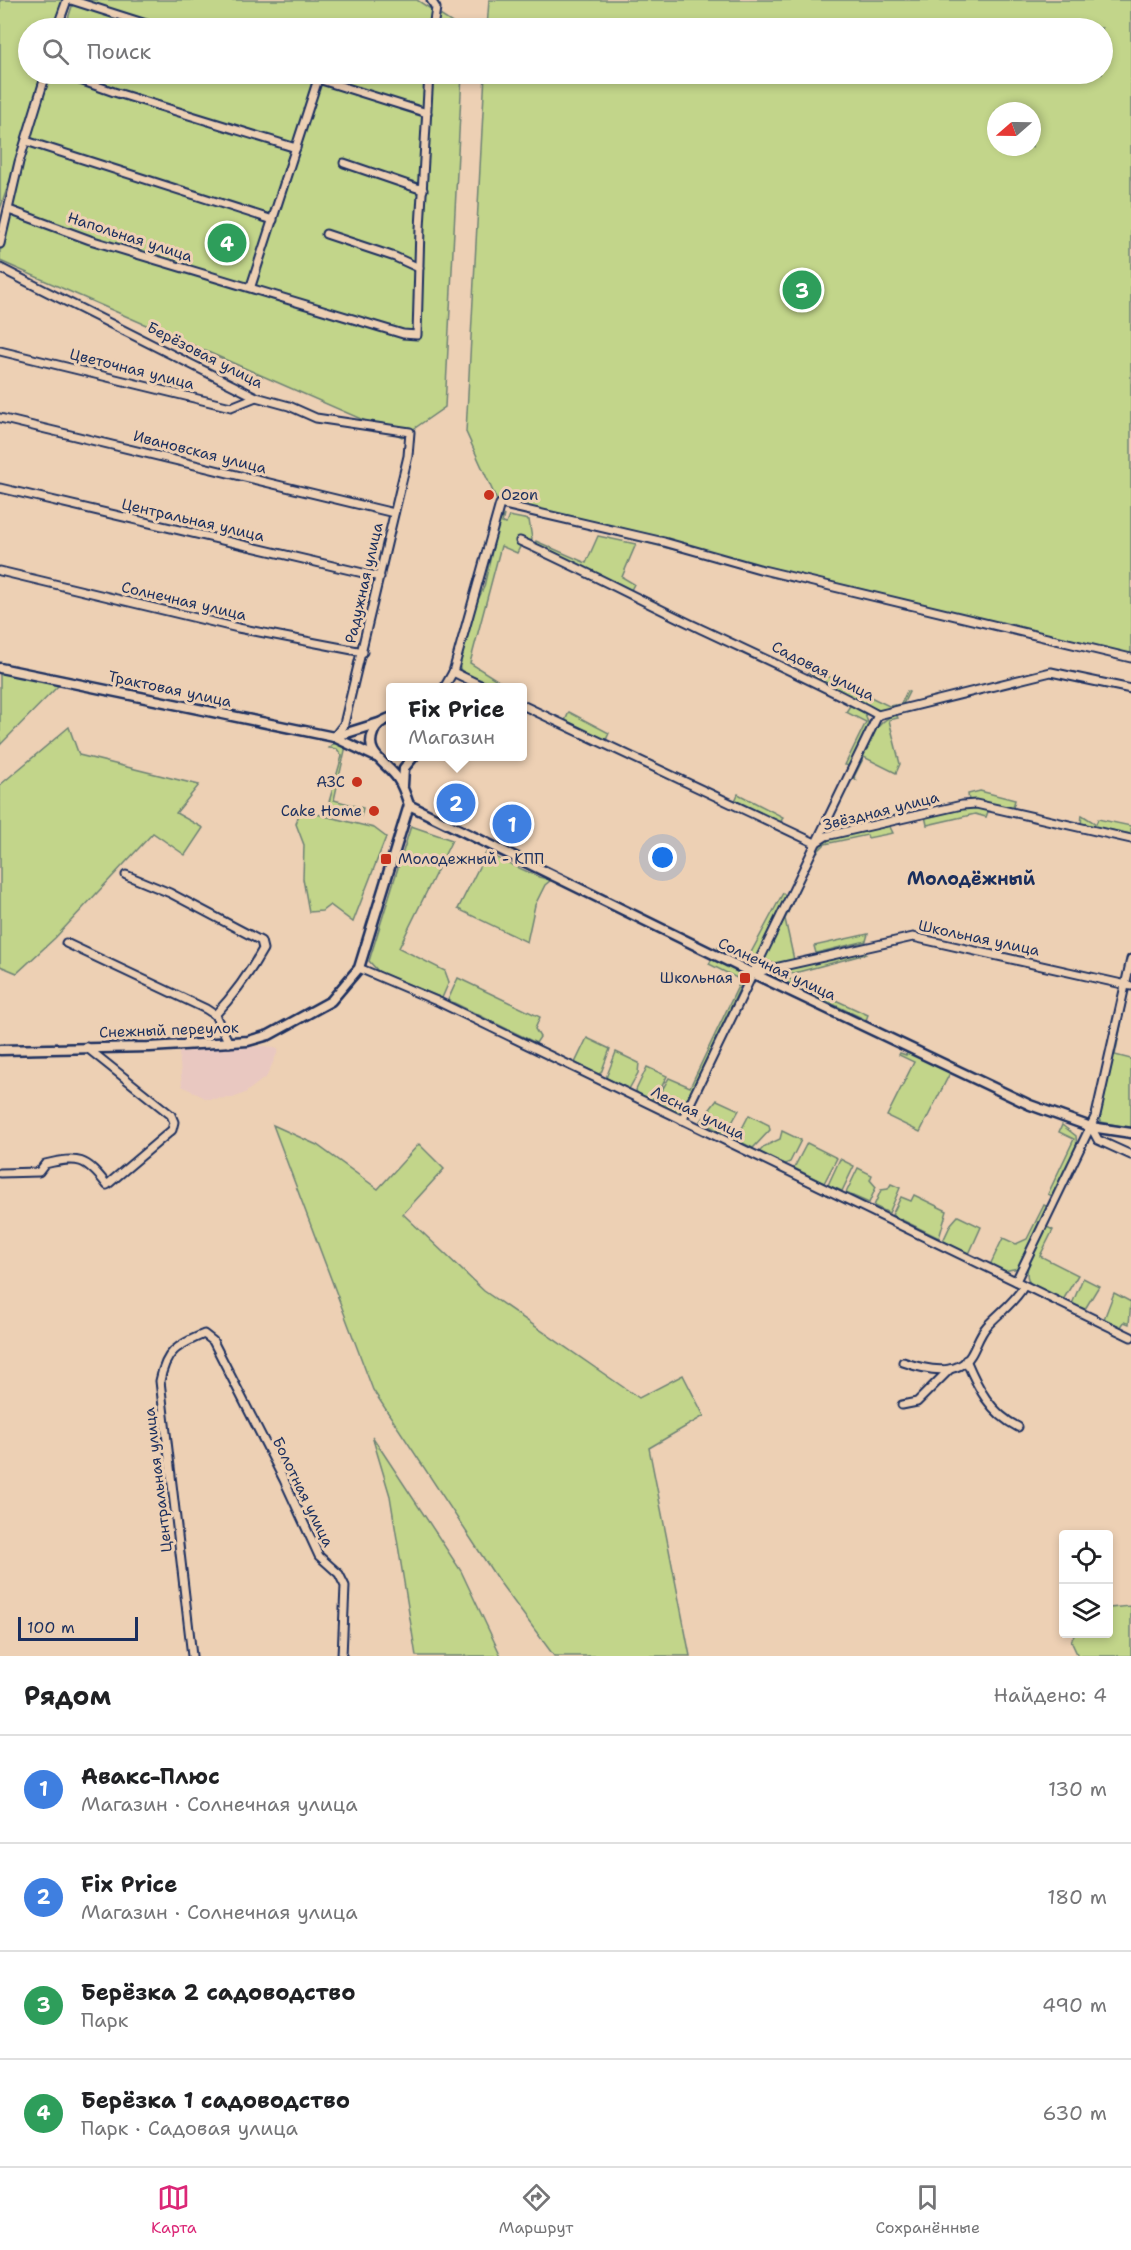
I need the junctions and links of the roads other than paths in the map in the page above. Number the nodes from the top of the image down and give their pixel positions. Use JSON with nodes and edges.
{"nodes":[{"id":1,"x":69,"y":0,"type":"edge"},
{"id":2,"x":431,"y":0,"type":"edge"},
{"id":3,"x":61,"y":18,"type":"edge"},
{"id":4,"x":127,"y":18,"type":"edge"},
{"id":5,"x":435,"y":18,"type":"edge"},
{"id":6,"x":43,"y":84,"type":"edge"},
{"id":7,"x":91,"y":84,"type":"edge"},
{"id":8,"x":316,"y":84,"type":"edge"},
{"id":9,"x":334,"y":84,"type":"edge"},
{"id":10,"x":428,"y":84,"type":"edge"},
{"id":11,"x":427,"y":113,"type":"junction"},
{"id":12,"x":26,"y":141,"type":"junction"},
{"id":13,"x":296,"y":148,"type":"junction"},
{"id":14,"x":344,"y":163,"type":"dead end"},
{"id":15,"x":423,"y":190,"type":"junction"},
{"id":16,"x":9,"y":210,"type":"junction"},
{"id":17,"x":273,"y":220,"type":"junction"},
{"id":18,"x":326,"y":234,"type":"dead end"},
{"id":19,"x":0,"y":244,"type":"edge"},
{"id":20,"x":0,"y":268,"type":"edge"},
{"id":21,"x":419,"y":268,"type":"junction"},
{"id":22,"x":250,"y":286,"type":"junction"},
{"id":23,"x":0,"y":351,"type":"edge"},
{"id":24,"x":256,"y":397,"type":"junction"},
{"id":25,"x":0,"y":418,"type":"edge"},
{"id":26,"x":410,"y":432,"type":"joint"},
{"id":27,"x":0,"y":488,"type":"edge"},
{"id":28,"x":394,"y":513,"type":"junction"},
{"id":29,"x":520,"y":541,"type":"dead end"},
{"id":30,"x":0,"y":570,"type":"edge"},
{"id":31,"x":380,"y":577,"type":"junction"},
{"id":32,"x":363,"y":652,"type":"junction"},
{"id":33,"x":1131,"y":658,"type":"edge"},
{"id":34,"x":0,"y":668,"type":"edge"},
{"id":35,"x":453,"y":672,"type":"junction"},
{"id":36,"x":446,"y":683,"type":"edge"},
{"id":37,"x":477,"y":683,"type":"edge"},
{"id":38,"x":1131,"y":690,"type":"edge"},
{"id":39,"x":527,"y":707,"type":"edge"},
{"id":40,"x":878,"y":715,"type":"junction"},
{"id":41,"x":386,"y":719,"type":"edge"},
{"id":42,"x":386,"y":720,"type":"edge"},
{"id":43,"x":334,"y":737,"type":"junction"},
{"id":44,"x":376,"y":757,"type":"junction"},
{"id":45,"x":406,"y":761,"type":"edge"},
{"id":46,"x":410,"y":761,"type":"edge"},
{"id":47,"x":383,"y":763,"type":"junction"},
{"id":48,"x":403,"y":788,"type":"junction"},
{"id":49,"x":409,"y":805,"type":"junction"},
{"id":50,"x":1131,"y":839,"type":"edge"},
{"id":51,"x":815,"y":843,"type":"junction"},
{"id":52,"x":126,"y":875,"type":"dead end"},
{"id":53,"x":66,"y":943,"type":"dead end"},
{"id":54,"x":1131,"y":959,"type":"edge"},
{"id":55,"x":359,"y":968,"type":"junction"},
{"id":56,"x":752,"y":973,"type":"junction"},
{"id":57,"x":1128,"y":986,"type":"edge"},
{"id":58,"x":215,"y":1015,"type":"junction"},
{"id":59,"x":229,"y":1043,"type":"junction"},
{"id":60,"x":86,"y":1047,"type":"junction"},
{"id":61,"x":0,"y":1050,"type":"edge"},
{"id":62,"x":682,"y":1120,"type":"junction"},
{"id":63,"x":1091,"y":1127,"type":"junction"},
{"id":64,"x":1131,"y":1133,"type":"edge"},
{"id":65,"x":1131,"y":1155,"type":"edge"},
{"id":66,"x":0,"y":1173,"type":"edge"},
{"id":67,"x":1016,"y":1281,"type":"junction"},
{"id":68,"x":1024,"y":1286,"type":"junction"},
{"id":69,"x":1131,"y":1337,"type":"edge"},
{"id":70,"x":213,"y":1341,"type":"joint"},
{"id":71,"x":966,"y":1360,"type":"junction"},
{"id":72,"x":903,"y":1362,"type":"dead end"},
{"id":73,"x":952,"y":1367,"type":"junction"},
{"id":74,"x":902,"y":1405,"type":"dead end"},
{"id":75,"x":1018,"y":1427,"type":"dead end"},
{"id":76,"x":192,"y":1656,"type":"edge"},
{"id":77,"x":342,"y":1656,"type":"edge"}],
"edges":[{"from":1,"to":3,"type":"street"},
{"from":1,"to":4,"type":"street"},
{"from":2,"to":5,"type":"street"},
{"from":6,"to":12,"type":"street"},
{"from":7,"to":13,"type":"street"},
{"from":8,"to":13,"type":"street"},
{"from":9,"to":11,"type":"street"},
{"from":10,"to":11,"type":"street"},
{"from":11,"to":15,"type":"street"},
{"from":12,"to":16,"type":"street"},
{"from":12,"to":17,"type":"street"},
{"from":13,"to":17,"type":"street"},
{"from":14,"to":15,"type":"street"},
{"from":15,"to":21,"type":"street"},
{"from":16,"to":19,"type":"street"},
{"from":16,"to":22,"type":"street","name":"Напольная улица"},
{"from":17,"to":22,"type":"street"},
{"from":18,"to":21,"type":"street"},
{"from":20,"to":24,"type":"street","name":"Берёзовая улица"},
{"from":21,"to":22,"type":"street","name":"Напольная улица"},
{"from":23,"to":24,"type":"street","name":"Цветочная улица"},
{"from":24,"to":26,"type":"street","name":"Берёзовая улица"},
{"from":25,"to":28,"type":"street","name":"Ивановская улица"},
{"from":26,"to":28,"type":"street","name":"Радужная улица"},
{"from":27,"to":31,"type":"street","name":"Центральная улица"},
{"from":28,"to":31,"type":"street","name":"Радужная улица"},
{"from":29,"to":40,"type":"street","name":"Садовая улица"},
{"from":30,"to":32,"type":"street","name":"Солнечная улица"},
{"from":31,"to":32,"type":"street","name":"Радужная улица"},
{"from":32,"to":43,"type":"street","name":"Радужная улица"},
{"from":33,"to":35,"type":"street"},
{"from":34,"to":43,"type":"street","name":"Трактовая улица"},
{"from":35,"to":36,"type":"street"},
{"from":35,"to":37,"type":"street"},
{"from":38,"to":40,"type":"street","name":"Садовая улица"},
{"from":39,"to":51,"type":"street","name":"Звёздная улица"},
{"from":40,"to":51,"type":"street"},
{"from":41,"to":43,"type":"street","name":"Трактовая улица"},
{"from":42,"to":44,"type":"street"},
{"from":43,"to":44,"type":"street","name":"Трактовая улица"},
{"from":44,"to":47,"type":"street","name":"Трактовая улица"},
{"from":45,"to":47,"type":"street"},
{"from":46,"to":48,"type":"street"},
{"from":47,"to":48,"type":"street","name":"Трактовая улица"},
{"from":48,"to":49,"type":"street","name":"Трактовая улица"},
{"from":49,"to":55,"type":"street","name":"Снежный переулок"},
{"from":49,"to":56,"type":"street","name":"Солнечная улица"},
{"from":50,"to":51,"type":"street","name":"Звёздная улица"},
{"from":51,"to":56,"type":"street"},
{"from":52,"to":58,"type":"street"},
{"from":53,"to":58,"type":"street"},
{"from":54,"to":57,"type":"street"},
{"from":55,"to":59,"type":"street","name":"Снежный переулок"},
{"from":55,"to":62,"type":"street","name":"Лесная улица"},
{"from":56,"to":57,"type":"street","name":"Школьная улица"},
{"from":56,"to":62,"type":"street"},
{"from":56,"to":63,"type":"street","name":"Солнечная улица"},
{"from":57,"to":63,"type":"street"},
{"from":58,"to":59,"type":"street"},
{"from":59,"to":60,"type":"street","name":"Снежный переулок"},
{"from":60,"to":61,"type":"street","name":"Снежный переулок"},
{"from":60,"to":66,"type":"street"},
{"from":62,"to":67,"type":"street","name":"Лесная улица"},
{"from":63,"to":64,"type":"street"},
{"from":63,"to":65,"type":"street","name":"Солнечная улица"},
{"from":63,"to":67,"type":"street"},
{"from":67,"to":68,"type":"street","name":"Лесная улица"},
{"from":68,"to":69,"type":"street","name":"Лесная улица"},
{"from":68,"to":71,"type":"street"},
{"from":70,"to":76,"type":"street","name":"Центральная улица"},
{"from":70,"to":77,"type":"street","name":"Болотная улица"},
{"from":71,"to":73,"type":"street"},
{"from":71,"to":75,"type":"street"},
{"from":72,"to":73,"type":"street"},
{"from":73,"to":74,"type":"street"}]}
